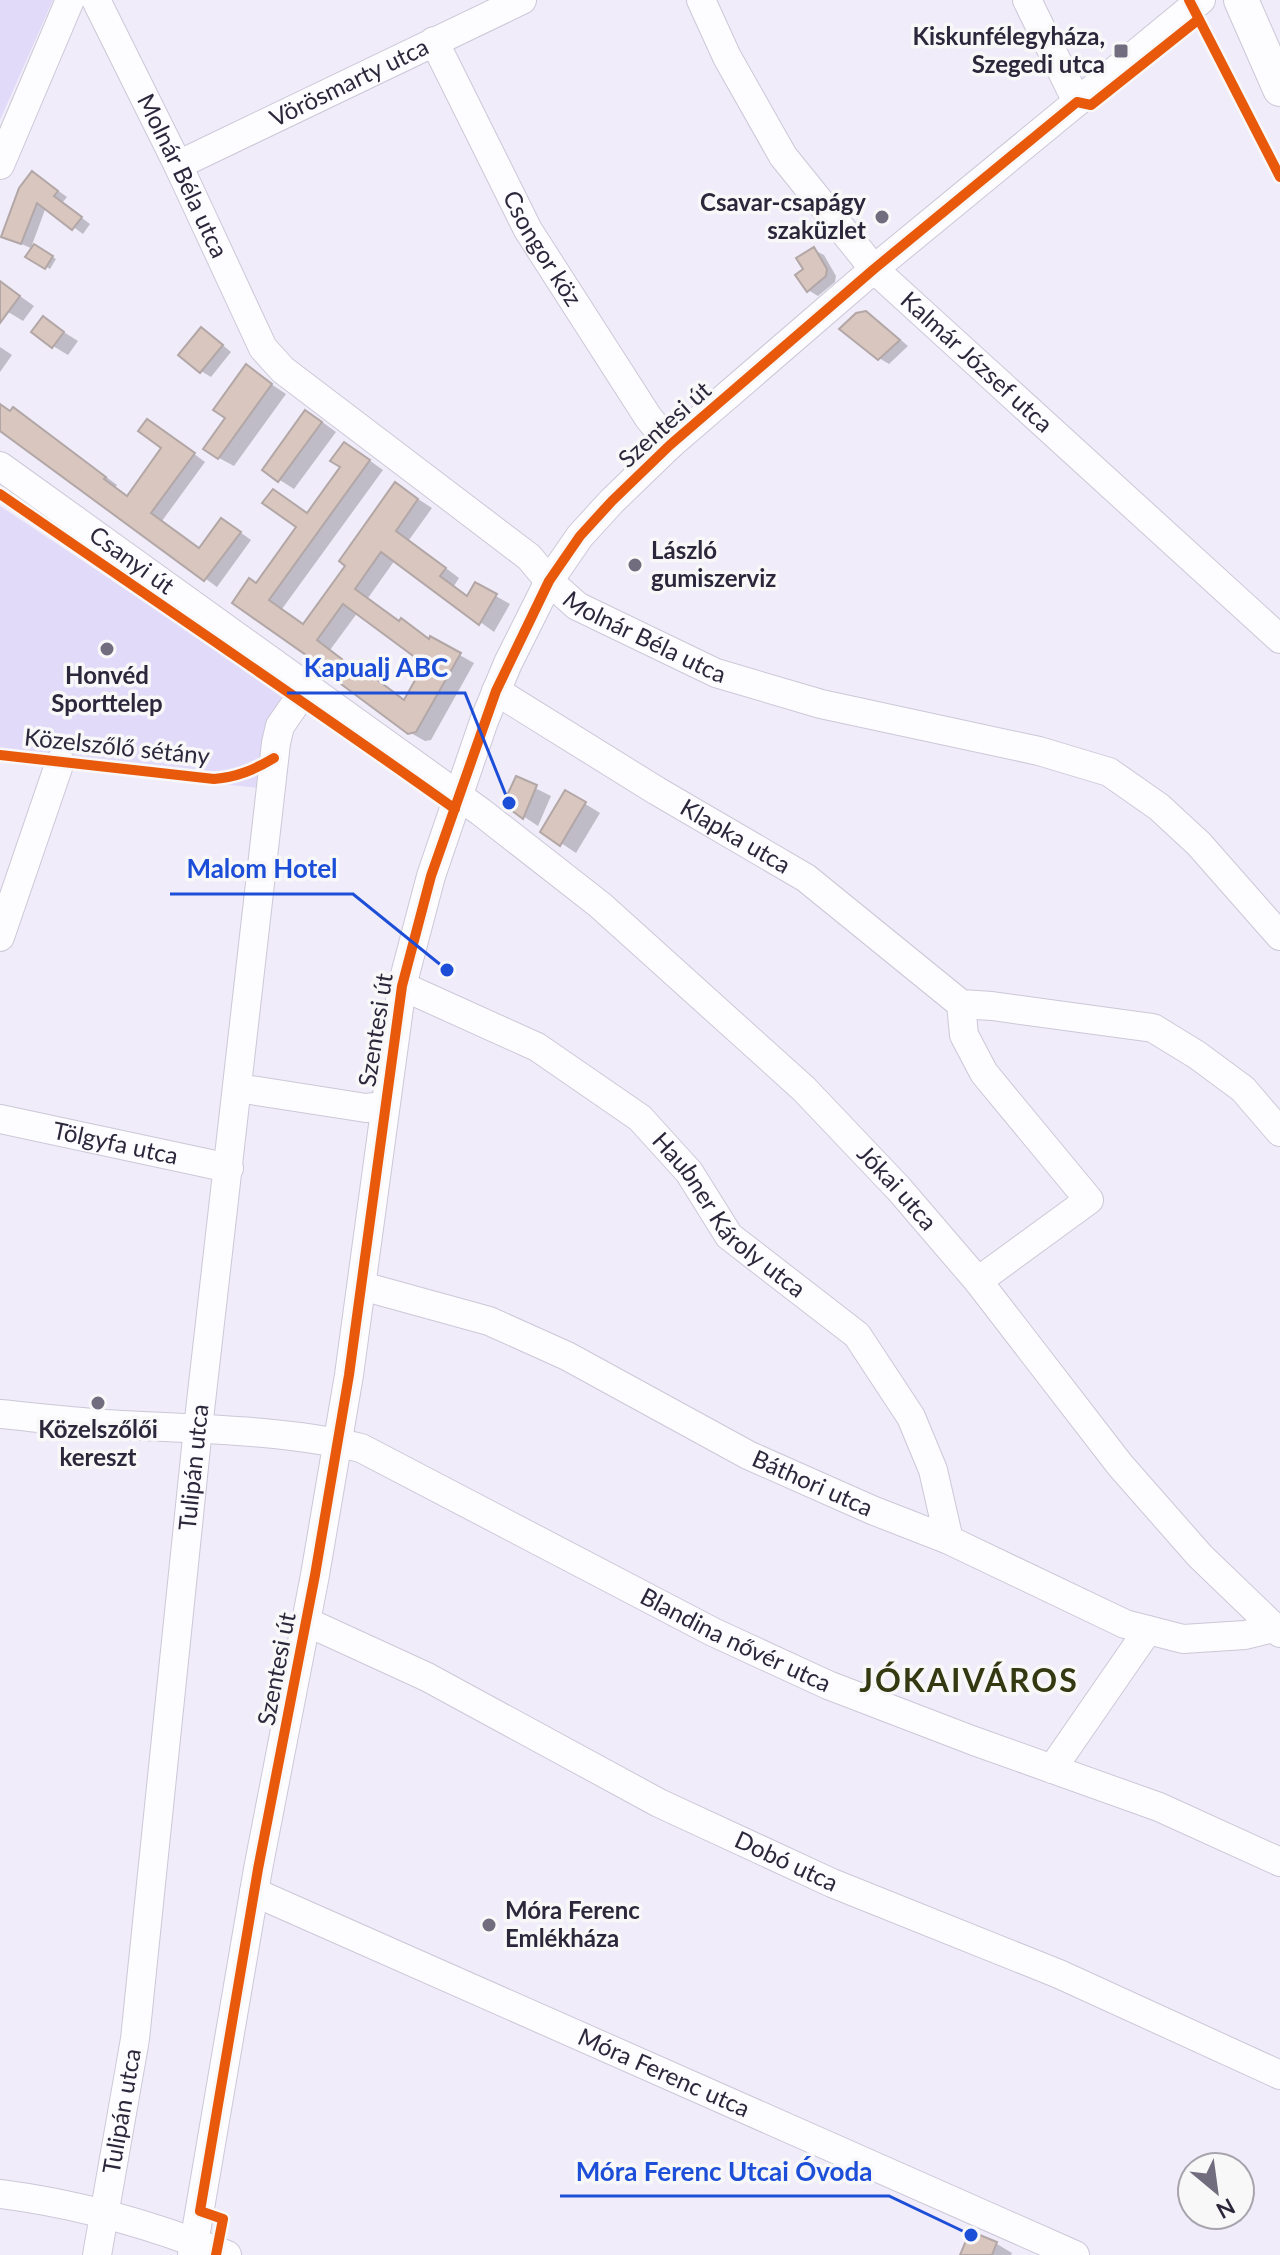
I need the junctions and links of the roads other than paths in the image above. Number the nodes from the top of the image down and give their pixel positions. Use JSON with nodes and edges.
{"nodes":[{"id":1,"x":70,"y":0,"type":"edge"},
{"id":2,"x":96,"y":0,"type":"edge"},
{"id":3,"x":522,"y":0,"type":"edge"},
{"id":4,"x":701,"y":0,"type":"edge"},
{"id":5,"x":1027,"y":0,"type":"edge"},
{"id":6,"x":1201,"y":0,"type":"edge"},
{"id":7,"x":1241,"y":0,"type":"edge"},
{"id":8,"x":434,"y":41,"type":"junction"},
{"id":9,"x":1280,"y":89,"type":"edge"},
{"id":10,"x":1077,"y":102,"type":"junction"},
{"id":11,"x":0,"y":165,"type":"edge"},
{"id":12,"x":178,"y":165,"type":"junction"},
{"id":13,"x":874,"y":269,"type":"junction"},
{"id":14,"x":670,"y":445,"type":"junction"},
{"id":15,"x":0,"y":466,"type":"edge"},
{"id":16,"x":549,"y":581,"type":"junction"},
{"id":17,"x":1280,"y":639,"type":"edge"},
{"id":18,"x":307,"y":687,"type":"junction"},
{"id":19,"x":496,"y":691,"type":"junction"},
{"id":20,"x":60,"y":762,"type":"dead end"},
{"id":21,"x":460,"y":796,"type":"junction"},
{"id":22,"x":1280,"y":936,"type":"edge"},
{"id":23,"x":0,"y":937,"type":"edge"},
{"id":24,"x":402,"y":986,"type":"junction"},
{"id":25,"x":961,"y":1004,"type":"junction"},
{"id":26,"x":238,"y":1088,"type":"junction"},
{"id":27,"x":384,"y":1106,"type":"junction"},
{"id":28,"x":0,"y":1119,"type":"edge"},
{"id":29,"x":1280,"y":1132,"type":"edge"},
{"id":30,"x":229,"y":1168,"type":"junction"},
{"id":31,"x":978,"y":1281,"type":"junction"},
{"id":32,"x":362,"y":1286,"type":"junction"},
{"id":33,"x":0,"y":1414,"type":"edge"},
{"id":34,"x":198,"y":1428,"type":"junction"},
{"id":35,"x":337,"y":1442,"type":"junction"},
{"id":36,"x":949,"y":1540,"type":"junction"},
{"id":37,"x":307,"y":1622,"type":"junction"},
{"id":38,"x":1148,"y":1630,"type":"junction"},
{"id":39,"x":1276,"y":1630,"type":"edge"},
{"id":40,"x":1052,"y":1769,"type":"junction"},
{"id":41,"x":1280,"y":1862,"type":"edge"},
{"id":42,"x":254,"y":1892,"type":"junction"},
{"id":43,"x":1280,"y":2075,"type":"edge"},
{"id":44,"x":0,"y":2194,"type":"edge"},
{"id":45,"x":104,"y":2213,"type":"junction"},
{"id":46,"x":193,"y":2248,"type":"edge"},
{"id":47,"x":97,"y":2255,"type":"edge"},
{"id":48,"x":227,"y":2255,"type":"edge"},
{"id":49,"x":1075,"y":2255,"type":"edge"}],
"edges":[{"from":1,"to":11,"type":"street"},
{"from":2,"to":12,"type":"street","name":"Molnár Béla utca"},
{"from":3,"to":8,"type":"street","name":"Vörösmarty utca"},
{"from":4,"to":13,"type":"street","name":"Kalmár József utca"},
{"from":5,"to":10,"type":"street"},
{"from":6,"to":10,"type":"street","name":"Szentesi út"},
{"from":7,"to":9,"type":"main road"},
{"from":8,"to":12,"type":"street","name":"Vörösmarty utca"},
{"from":8,"to":14,"type":"street","name":"Csongor köz"},
{"from":10,"to":13,"type":"street","name":"Szentesi út"},
{"from":12,"to":16,"type":"street","name":"Molnár Béla utca"},
{"from":13,"to":14,"type":"street","name":"Szentesi út"},
{"from":13,"to":17,"type":"street","name":"Kalmár József utca"},
{"from":14,"to":16,"type":"street","name":"Szentesi út"},
{"from":15,"to":18,"type":"street","name":"Csanyi út"},
{"from":16,"to":19,"type":"street","name":"Szentesi út"},
{"from":16,"to":22,"type":"street","name":"Molnár Béla utca"},
{"from":18,"to":21,"type":"street","name":"Csanyi út"},
{"from":18,"to":26,"type":"street","name":"Tulipán utca"},
{"from":19,"to":21,"type":"street","name":"Szentesi út"},
{"from":19,"to":25,"type":"street","name":"Klapka utca"},
{"from":20,"to":23,"type":"street"},
{"from":21,"to":24,"type":"street","name":"Szentesi út"},
{"from":21,"to":31,"type":"street","name":"Jókai utca"},
{"from":24,"to":27,"type":"street","name":"Szentesi út"},
{"from":24,"to":36,"type":"street","name":"Haubner Károly utca"},
{"from":25,"to":29,"type":"street"},
{"from":25,"to":31,"type":"street"},
{"from":26,"to":27,"type":"street"},
{"from":26,"to":30,"type":"street","name":"Tulipán utca"},
{"from":27,"to":32,"type":"street","name":"Szentesi út"},
{"from":28,"to":30,"type":"street","name":"Tölgyfa utca"},
{"from":30,"to":34,"type":"street","name":"Tulipán utca"},
{"from":31,"to":39,"type":"street","name":"Jókai utca"},
{"from":32,"to":35,"type":"street","name":"Szentesi út"},
{"from":32,"to":36,"type":"street","name":"Báthori utca"},
{"from":33,"to":34,"type":"street","name":"Blandina nővér utca"},
{"from":34,"to":35,"type":"street","name":"Blandina nővér utca"},
{"from":34,"to":45,"type":"street","name":"Tulipán utca"},
{"from":35,"to":37,"type":"street","name":"Szentesi út"},
{"from":35,"to":40,"type":"street","name":"Blandina nővér utca"},
{"from":36,"to":38,"type":"street","name":"Báthori utca"},
{"from":37,"to":42,"type":"street","name":"Szentesi út"},
{"from":37,"to":43,"type":"street","name":"Dobó utca"},
{"from":38,"to":39,"type":"street","name":"Báthori utca"},
{"from":38,"to":40,"type":"street"},
{"from":40,"to":41,"type":"street","name":"Blandina nővér utca"},
{"from":42,"to":46,"type":"street","name":"Szentesi út"},
{"from":42,"to":49,"type":"street","name":"Móra Ferenc utca"},
{"from":44,"to":45,"type":"street"},
{"from":45,"to":46,"type":"street"},
{"from":45,"to":47,"type":"street","name":"Tulipán utca"},
{"from":46,"to":48,"type":"street"}]}
